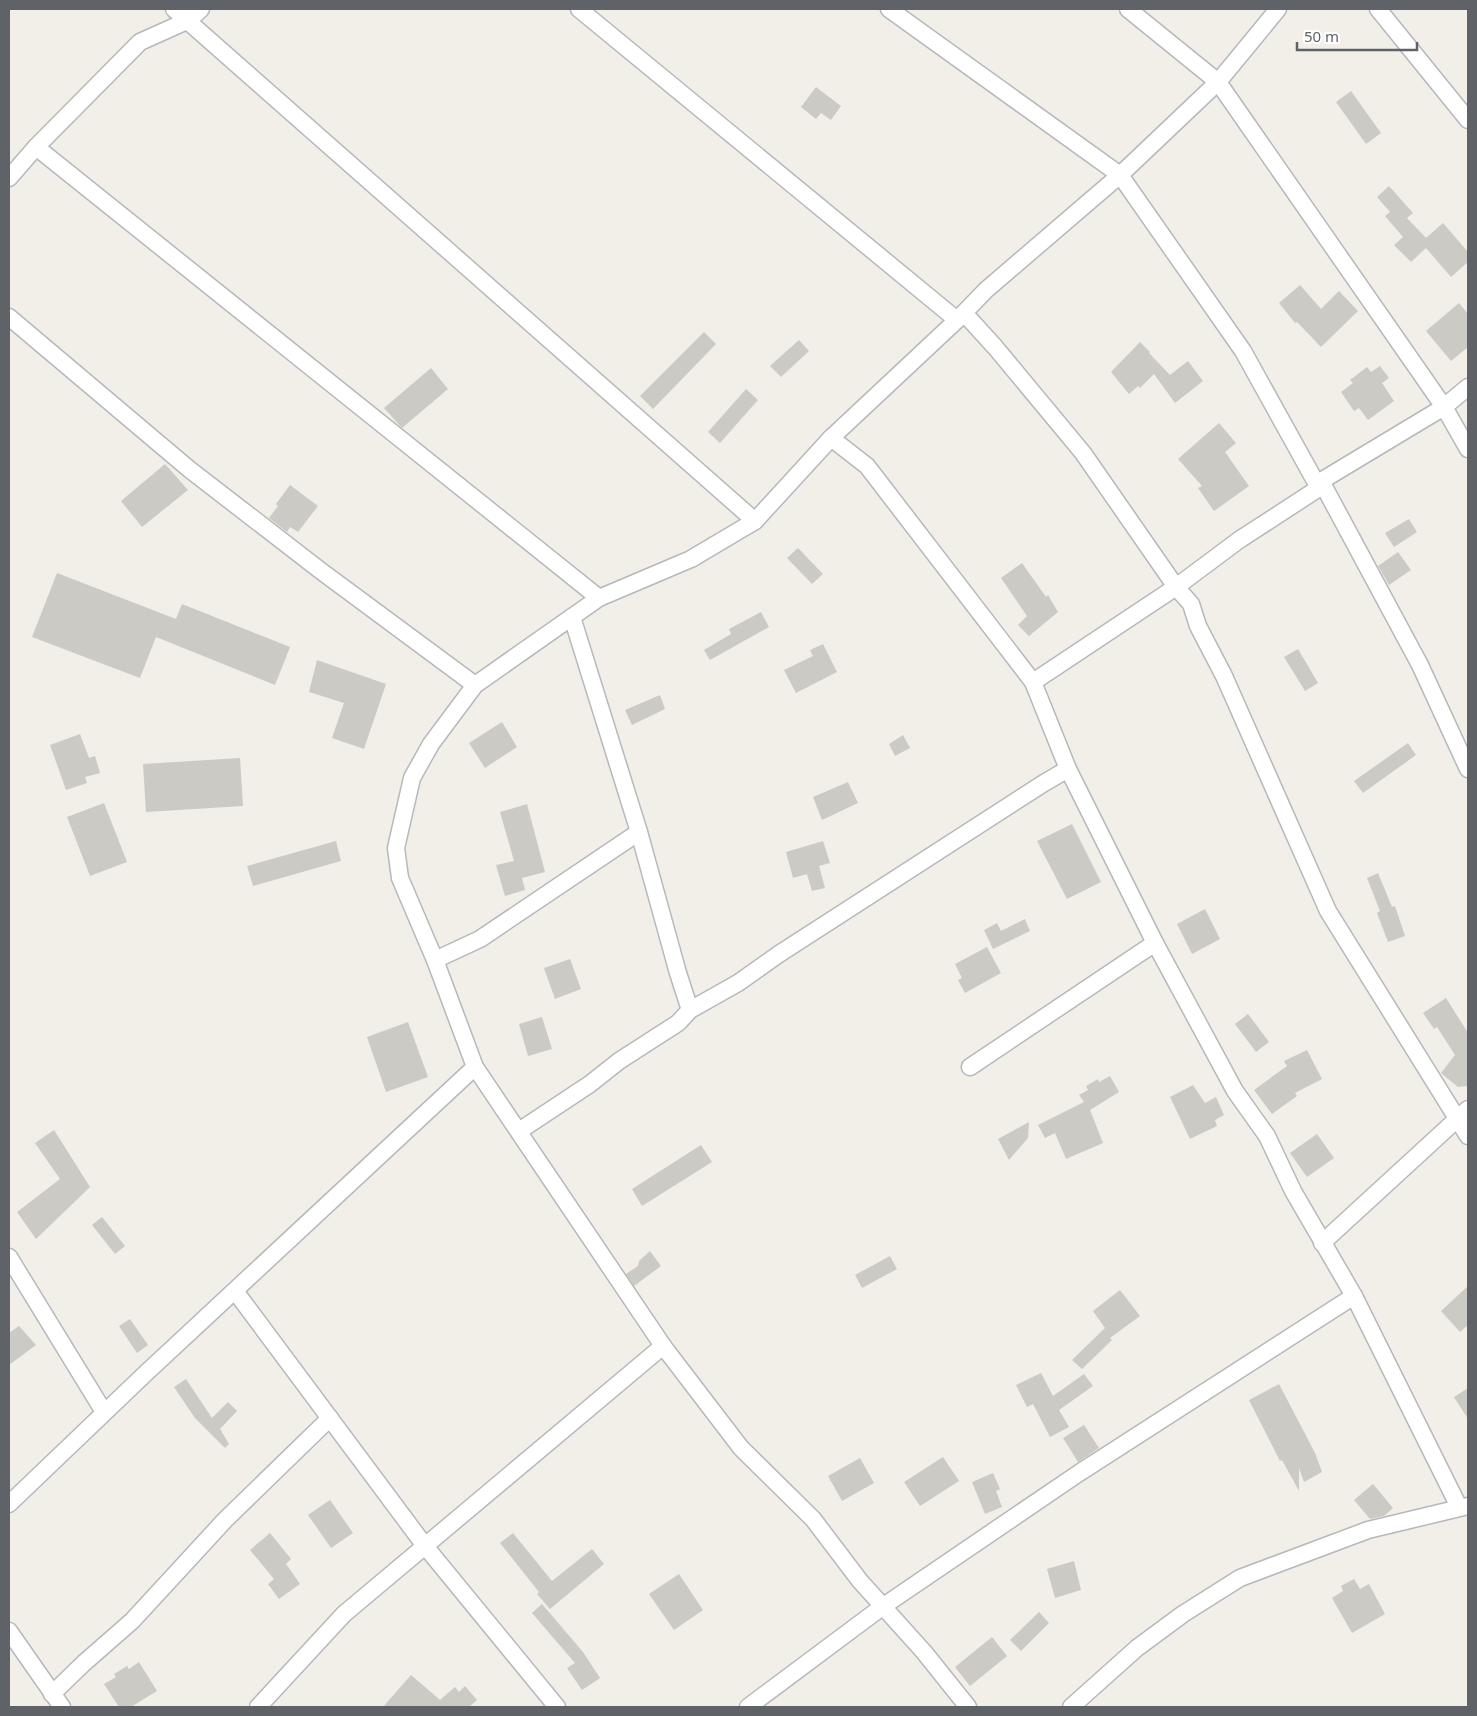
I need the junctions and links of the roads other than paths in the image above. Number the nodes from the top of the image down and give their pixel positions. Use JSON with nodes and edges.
{"nodes":[{"id":1,"x":174,"y":9,"type":"edge"},
{"id":2,"x":201,"y":9,"type":"edge"},
{"id":3,"x":579,"y":9,"type":"edge"},
{"id":4,"x":889,"y":9,"type":"edge"},
{"id":5,"x":1128,"y":9,"type":"edge"},
{"id":6,"x":1278,"y":9,"type":"edge"},
{"id":7,"x":1378,"y":9,"type":"edge"},
{"id":8,"x":189,"y":20,"type":"junction"},
{"id":9,"x":1218,"y":82,"type":"junction"},
{"id":10,"x":1468,"y":120,"type":"edge"},
{"id":11,"x":36,"y":147,"type":"junction"},
{"id":12,"x":1120,"y":175,"type":"junction"},
{"id":13,"x":9,"y":178,"type":"edge"},
{"id":14,"x":9,"y":317,"type":"edge"},
{"id":15,"x":961,"y":317,"type":"junction"},
{"id":16,"x":1468,"y":387,"type":"edge"},
{"id":17,"x":1444,"y":407,"type":"junction"},
{"id":18,"x":831,"y":438,"type":"junction"},
{"id":19,"x":1468,"y":449,"type":"edge"},
{"id":20,"x":1320,"y":485,"type":"junction"},
{"id":21,"x":755,"y":521,"type":"junction"},
{"id":22,"x":1176,"y":587,"type":"junction"},
{"id":23,"x":599,"y":598,"type":"junction"},
{"id":24,"x":572,"y":617,"type":"junction"},
{"id":25,"x":1033,"y":682,"type":"junction"},
{"id":26,"x":476,"y":686,"type":"junction"},
{"id":27,"x":1068,"y":769,"type":"junction"},
{"id":28,"x":1468,"y":769,"type":"edge"},
{"id":29,"x":639,"y":832,"type":"junction"},
{"id":30,"x":1155,"y":943,"type":"junction"},
{"id":31,"x":435,"y":960,"type":"junction"},
{"id":32,"x":690,"y":1010,"type":"junction"},
{"id":33,"x":474,"y":1067,"type":"junction"},
{"id":34,"x":970,"y":1067,"type":"dead end"},
{"id":35,"x":1463,"y":1114,"type":"edge"},
{"id":36,"x":519,"y":1131,"type":"junction"},
{"id":37,"x":1468,"y":1136,"type":"edge"},
{"id":38,"x":1322,"y":1243,"type":"junction"},
{"id":39,"x":9,"y":1257,"type":"edge"},
{"id":40,"x":235,"y":1291,"type":"junction"},
{"id":41,"x":1354,"y":1296,"type":"junction"},
{"id":42,"x":663,"y":1346,"type":"junction"},
{"id":43,"x":104,"y":1412,"type":"junction"},
{"id":44,"x":330,"y":1418,"type":"junction"},
{"id":45,"x":9,"y":1504,"type":"edge"},
{"id":46,"x":1464,"y":1507,"type":"edge"},
{"id":47,"x":425,"y":1546,"type":"junction"},
{"id":48,"x":882,"y":1607,"type":"junction"},
{"id":49,"x":9,"y":1631,"type":"edge"},
{"id":50,"x":52,"y":1694,"type":"junction"},
{"id":51,"x":62,"y":1707,"type":"edge"},
{"id":52,"x":258,"y":1707,"type":"edge"},
{"id":53,"x":558,"y":1707,"type":"edge"},
{"id":54,"x":748,"y":1707,"type":"edge"},
{"id":55,"x":968,"y":1707,"type":"edge"},
{"id":56,"x":1071,"y":1707,"type":"edge"}],
"edges":[{"from":1,"to":8,"type":"street"},
{"from":2,"to":8,"type":"street"},
{"from":3,"to":15,"type":"street"},
{"from":4,"to":12,"type":"street"},
{"from":5,"to":9,"type":"street"},
{"from":6,"to":9,"type":"street"},
{"from":7,"to":10,"type":"street"},
{"from":8,"to":11,"type":"street"},
{"from":8,"to":21,"type":"street"},
{"from":9,"to":12,"type":"street"},
{"from":9,"to":17,"type":"street"},
{"from":11,"to":13,"type":"street"},
{"from":11,"to":23,"type":"street"},
{"from":12,"to":15,"type":"street"},
{"from":12,"to":20,"type":"street"},
{"from":14,"to":26,"type":"street"},
{"from":15,"to":18,"type":"street"},
{"from":15,"to":22,"type":"street"},
{"from":16,"to":17,"type":"street"},
{"from":17,"to":19,"type":"street"},
{"from":17,"to":20,"type":"street"},
{"from":18,"to":21,"type":"street"},
{"from":18,"to":25,"type":"street"},
{"from":20,"to":22,"type":"street"},
{"from":20,"to":28,"type":"street"},
{"from":21,"to":23,"type":"street"},
{"from":22,"to":25,"type":"street"},
{"from":22,"to":35,"type":"street"},
{"from":23,"to":24,"type":"street"},
{"from":24,"to":26,"type":"street"},
{"from":24,"to":29,"type":"street"},
{"from":25,"to":27,"type":"street"},
{"from":26,"to":31,"type":"street"},
{"from":27,"to":30,"type":"street"},
{"from":27,"to":32,"type":"street"},
{"from":29,"to":31,"type":"street"},
{"from":29,"to":32,"type":"street"},
{"from":30,"to":34,"type":"street"},
{"from":30,"to":38,"type":"street"},
{"from":31,"to":33,"type":"street"},
{"from":32,"to":36,"type":"street"},
{"from":33,"to":36,"type":"street"},
{"from":33,"to":40,"type":"street"},
{"from":35,"to":37,"type":"street"},
{"from":35,"to":38,"type":"street"},
{"from":36,"to":42,"type":"street"},
{"from":38,"to":41,"type":"street"},
{"from":39,"to":43,"type":"street"},
{"from":40,"to":43,"type":"street"},
{"from":40,"to":44,"type":"street"},
{"from":41,"to":46,"type":"street"},
{"from":41,"to":48,"type":"street"},
{"from":42,"to":47,"type":"street"},
{"from":42,"to":48,"type":"street"},
{"from":43,"to":45,"type":"street"},
{"from":44,"to":47,"type":"street"},
{"from":44,"to":50,"type":"street"},
{"from":46,"to":56,"type":"street"},
{"from":47,"to":52,"type":"street"},
{"from":47,"to":53,"type":"street"},
{"from":48,"to":54,"type":"street"},
{"from":48,"to":55,"type":"street"},
{"from":49,"to":50,"type":"street"},
{"from":50,"to":51,"type":"street"}]}
